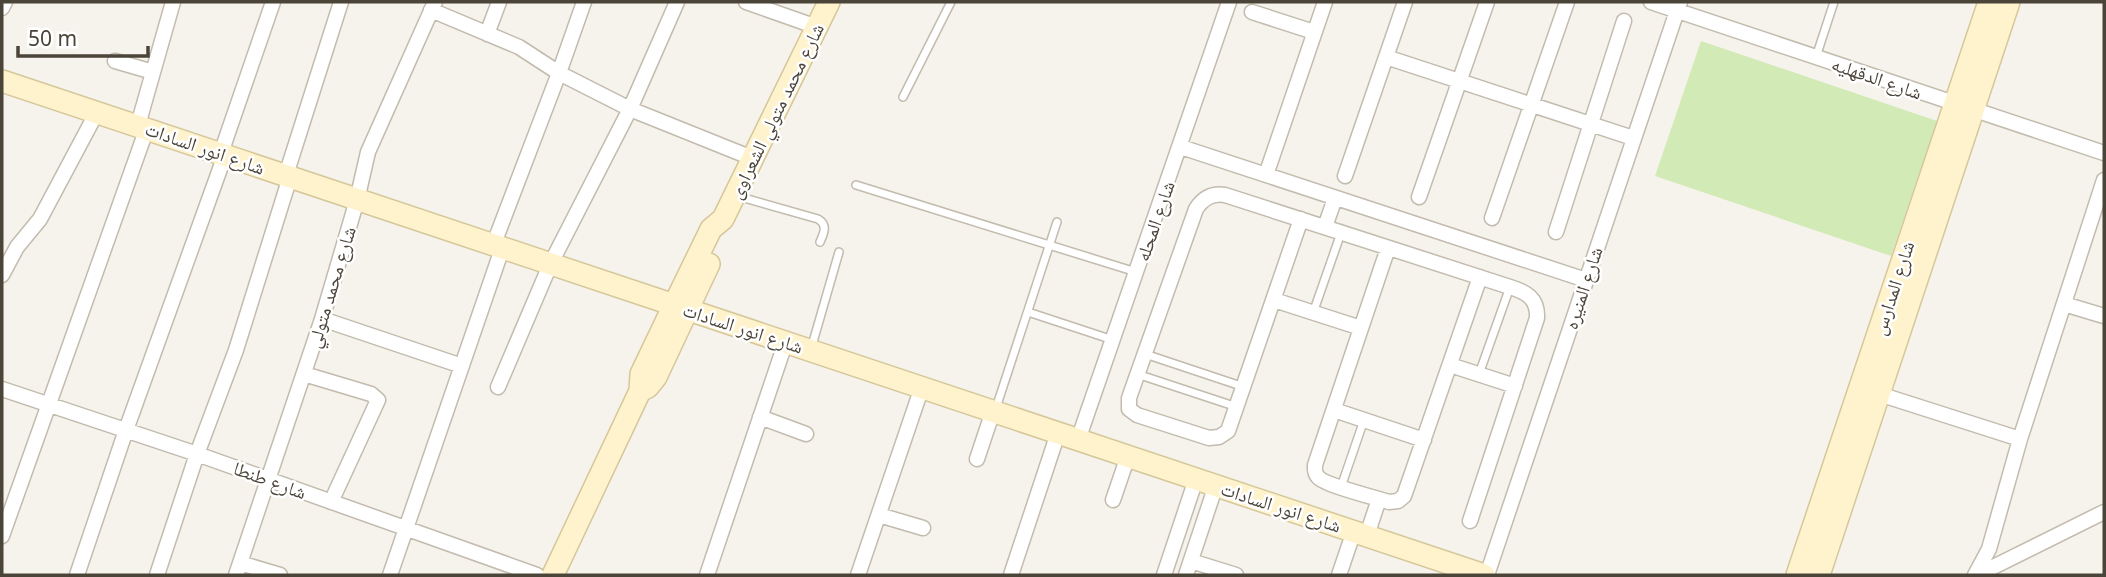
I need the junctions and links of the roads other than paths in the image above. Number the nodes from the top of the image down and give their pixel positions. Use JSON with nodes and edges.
{"nodes":[{"id":1,"x":5,"y":2,"type":"edge"},
{"id":2,"x":173,"y":2,"type":"edge"},
{"id":3,"x":273,"y":2,"type":"edge"},
{"id":4,"x":341,"y":2,"type":"edge"},
{"id":5,"x":499,"y":2,"type":"edge"},
{"id":6,"x":584,"y":2,"type":"edge"},
{"id":7,"x":677,"y":2,"type":"edge"},
{"id":8,"x":746,"y":2,"type":"edge"},
{"id":9,"x":829,"y":2,"type":"edge"},
{"id":10,"x":951,"y":2,"type":"edge"},
{"id":11,"x":1229,"y":2,"type":"edge"},
{"id":12,"x":1325,"y":2,"type":"edge"},
{"id":13,"x":1405,"y":2,"type":"edge"},
{"id":14,"x":1486,"y":2,"type":"edge"},
{"id":15,"x":1567,"y":2,"type":"edge"},
{"id":16,"x":1651,"y":2,"type":"edge"},
{"id":17,"x":1834,"y":2,"type":"edge"},
{"id":18,"x":1989,"y":2,"type":"edge"},
{"id":19,"x":2008,"y":2,"type":"edge"},
{"id":20,"x":433,"y":6,"type":"edge"},
{"id":21,"x":1678,"y":6,"type":"edge"},
{"id":22,"x":2,"y":8,"type":"edge"},
{"id":23,"x":1252,"y":12,"type":"dead end"},
{"id":24,"x":1624,"y":21,"type":"dead end"},
{"id":25,"x":817,"y":27,"type":"junction"},
{"id":26,"x":1314,"y":32,"type":"junction"},
{"id":27,"x":487,"y":34,"type":"junction"},
{"id":28,"x":1386,"y":57,"type":"junction"},
{"id":29,"x":1815,"y":57,"type":"junction"},
{"id":30,"x":115,"y":61,"type":"dead end"},
{"id":31,"x":153,"y":72,"type":"junction"},
{"id":32,"x":559,"y":73,"type":"junction"},
{"id":33,"x":2,"y":81,"type":"edge"},
{"id":34,"x":1459,"y":81,"type":"junction"},
{"id":35,"x":903,"y":97,"type":"dead end"},
{"id":36,"x":1531,"y":105,"type":"junction"},
{"id":37,"x":1964,"y":107,"type":"junction"},
{"id":38,"x":630,"y":109,"type":"junction"},
{"id":39,"x":97,"y":112,"type":"junction"},
{"id":40,"x":1591,"y":124,"type":"junction"},
{"id":41,"x":142,"y":126,"type":"junction"},
{"id":42,"x":1633,"y":138,"type":"junction"},
{"id":43,"x":1181,"y":147,"type":"junction"},
{"id":44,"x":2104,"y":153,"type":"edge"},
{"id":45,"x":223,"y":154,"type":"junction"},
{"id":46,"x":752,"y":158,"type":"junction"},
{"id":47,"x":1266,"y":175,"type":"junction"},
{"id":48,"x":288,"y":176,"type":"junction"},
{"id":49,"x":1345,"y":176,"type":"dead end"},
{"id":50,"x":2104,"y":180,"type":"edge"},
{"id":51,"x":856,"y":185,"type":"dead end"},
{"id":52,"x":735,"y":195,"type":"junction"},
{"id":53,"x":1419,"y":197,"type":"dead end"},
{"id":54,"x":1335,"y":198,"type":"junction"},
{"id":55,"x":357,"y":200,"type":"junction"},
{"id":56,"x":1492,"y":218,"type":"dead end"},
{"id":57,"x":1301,"y":219,"type":"junction"},
{"id":58,"x":1058,"y":222,"type":"dead end"},
{"id":59,"x":1325,"y":227,"type":"junction"},
{"id":60,"x":1341,"y":232,"type":"junction"},
{"id":61,"x":1556,"y":232,"type":"dead end"},
{"id":62,"x":820,"y":242,"type":"dead end"},
{"id":63,"x":1050,"y":245,"type":"junction"},
{"id":64,"x":497,"y":247,"type":"junction"},
{"id":65,"x":1388,"y":248,"type":"junction"},
{"id":66,"x":839,"y":252,"type":"dead end"},
{"id":67,"x":550,"y":265,"type":"junction"},
{"id":68,"x":1137,"y":272,"type":"junction"},
{"id":69,"x":2,"y":275,"type":"edge"},
{"id":70,"x":1480,"y":277,"type":"junction"},
{"id":71,"x":1586,"y":280,"type":"junction"},
{"id":72,"x":1510,"y":287,"type":"junction"},
{"id":73,"x":1274,"y":300,"type":"junction"},
{"id":74,"x":2064,"y":304,"type":"junction"},
{"id":75,"x":681,"y":307,"type":"junction"},
{"id":76,"x":1028,"y":312,"type":"junction"},
{"id":77,"x":1313,"y":313,"type":"junction"},
{"id":78,"x":2104,"y":316,"type":"edge"},
{"id":79,"x":322,"y":319,"type":"junction"},
{"id":80,"x":1361,"y":328,"type":"junction"},
{"id":81,"x":1113,"y":340,"type":"junction"},
{"id":82,"x":786,"y":341,"type":"junction"},
{"id":83,"x":810,"y":350,"type":"junction"},
{"id":84,"x":1145,"y":354,"type":"junction"},
{"id":85,"x":1450,"y":365,"type":"junction"},
{"id":86,"x":462,"y":366,"type":"junction"},
{"id":87,"x":304,"y":374,"type":"junction"},
{"id":88,"x":1138,"y":374,"type":"junction"},
{"id":89,"x":1479,"y":374,"type":"junction"},
{"id":90,"x":1514,"y":386,"type":"junction"},
{"id":91,"x":498,"y":387,"type":"dead end"},
{"id":92,"x":922,"y":387,"type":"junction"},
{"id":93,"x":1244,"y":387,"type":"junction"},
{"id":94,"x":2,"y":389,"type":"edge"},
{"id":95,"x":1879,"y":394,"type":"junction"},
{"id":96,"x":47,"y":404,"type":"junction"},
{"id":97,"x":1237,"y":408,"type":"junction"},
{"id":98,"x":1334,"y":410,"type":"junction"},
{"id":99,"x":994,"y":412,"type":"junction"},
{"id":100,"x":760,"y":418,"type":"junction"},
{"id":101,"x":1364,"y":420,"type":"junction"},
{"id":102,"x":126,"y":430,"type":"junction"},
{"id":103,"x":806,"y":434,"type":"dead end"},
{"id":104,"x":1068,"y":436,"type":"junction"},
{"id":105,"x":2020,"y":439,"type":"junction"},
{"id":106,"x":1424,"y":440,"type":"junction"},
{"id":107,"x":197,"y":454,"type":"junction"},
{"id":108,"x":1128,"y":456,"type":"junction"},
{"id":109,"x":976,"y":459,"type":"dead end"},
{"id":110,"x":268,"y":479,"type":"junction"},
{"id":111,"x":1206,"y":482,"type":"junction"},
{"id":112,"x":1340,"y":487,"type":"junction"},
{"id":113,"x":1379,"y":499,"type":"junction"},
{"id":114,"x":1113,"y":500,"type":"dead end"},
{"id":115,"x":331,"y":502,"type":"junction"},
{"id":116,"x":2104,"y":512,"type":"edge"},
{"id":117,"x":879,"y":515,"type":"junction"},
{"id":118,"x":1470,"y":521,"type":"dead end"},
{"id":119,"x":923,"y":528,"type":"dead end"},
{"id":120,"x":406,"y":529,"type":"junction"},
{"id":121,"x":1360,"y":533,"type":"junction"},
{"id":122,"x":2,"y":536,"type":"edge"},
{"id":123,"x":1191,"y":561,"type":"junction"},
{"id":124,"x":238,"y":569,"type":"edge"},
{"id":125,"x":77,"y":575,"type":"edge"},
{"id":126,"x":157,"y":575,"type":"edge"},
{"id":127,"x":279,"y":575,"type":"edge"},
{"id":128,"x":390,"y":575,"type":"edge"},
{"id":129,"x":537,"y":575,"type":"edge"},
{"id":130,"x":553,"y":575,"type":"edge"},
{"id":131,"x":707,"y":575,"type":"edge"},
{"id":132,"x":858,"y":575,"type":"edge"},
{"id":133,"x":1011,"y":575,"type":"edge"},
{"id":134,"x":1164,"y":575,"type":"edge"},
{"id":135,"x":1186,"y":575,"type":"edge"},
{"id":136,"x":1236,"y":575,"type":"edge"},
{"id":137,"x":1339,"y":575,"type":"edge"},
{"id":138,"x":1486,"y":575,"type":"edge"},
{"id":139,"x":1797,"y":575,"type":"edge"},
{"id":140,"x":1819,"y":575,"type":"edge"},
{"id":141,"x":1976,"y":575,"type":"edge"}],
"edges":[{"from":1,"to":22,"type":"street"},
{"from":2,"to":31,"type":"street"},
{"from":3,"to":45,"type":"street"},
{"from":4,"to":48,"type":"street"},
{"from":5,"to":27,"type":"street"},
{"from":6,"to":32,"type":"street"},
{"from":7,"to":38,"type":"street"},
{"from":8,"to":25,"type":"street"},
{"from":9,"to":25,"type":"street","name":"شارع محمد متولي الشعراوى"},
{"from":10,"to":35,"type":"lane"},
{"from":11,"to":43,"type":"street","name":"شارع المحله"},
{"from":12,"to":26,"type":"street"},
{"from":13,"to":28,"type":"street"},
{"from":14,"to":34,"type":"street"},
{"from":15,"to":36,"type":"street"},
{"from":16,"to":21,"type":"street","name":"شارع الدقهليه"},
{"from":17,"to":29,"type":"lane"},
{"from":18,"to":37,"type":"street","name":"شارع المدارس"},
{"from":19,"to":37,"type":"street","name":"شارع المدارس"},
{"from":20,"to":27,"type":"street"},
{"from":20,"to":55,"type":"street","name":"شارع محمد متولي"},
{"from":21,"to":29,"type":"street","name":"شارع الدقهليه"},
{"from":21,"to":42,"type":"street","name":"شارع المنيره"},
{"from":23,"to":26,"type":"street"},
{"from":24,"to":40,"type":"street"},
{"from":25,"to":46,"type":"street","name":"شارع محمد متولي الشعراوى"},
{"from":26,"to":47,"type":"street"},
{"from":27,"to":32,"type":"street"},
{"from":28,"to":34,"type":"street"},
{"from":28,"to":49,"type":"street"},
{"from":29,"to":37,"type":"street","name":"شارع الدقهليه"},
{"from":30,"to":31,"type":"street"},
{"from":31,"to":41,"type":"street"},
{"from":32,"to":38,"type":"street"},
{"from":32,"to":64,"type":"street"},
{"from":33,"to":39,"type":"street","name":"شارع انور السادات"},
{"from":34,"to":36,"type":"street"},
{"from":34,"to":53,"type":"street"},
{"from":36,"to":40,"type":"street"},
{"from":36,"to":56,"type":"street"},
{"from":37,"to":44,"type":"street","name":"شارع الدقهليه"},
{"from":37,"to":95,"type":"street","name":"شارع المدارس"},
{"from":37,"to":139,"type":"street","name":"شارع المدارس"},
{"from":38,"to":46,"type":"street"},
{"from":38,"to":67,"type":"street"},
{"from":39,"to":41,"type":"street","name":"شارع انور السادات"},
{"from":39,"to":69,"type":"street"},
{"from":40,"to":42,"type":"street"},
{"from":40,"to":61,"type":"street"},
{"from":41,"to":45,"type":"street","name":"شارع انور السادات"},
{"from":41,"to":96,"type":"street"},
{"from":42,"to":71,"type":"street","name":"شارع المنيره"},
{"from":43,"to":47,"type":"street"},
{"from":43,"to":68,"type":"street","name":"شارع المحله"},
{"from":45,"to":48,"type":"street","name":"شارع انور السادات"},
{"from":45,"to":102,"type":"street"},
{"from":46,"to":52,"type":"street","name":"شارع محمد متولي الشعراوى"},
{"from":47,"to":54,"type":"street"},
{"from":48,"to":55,"type":"street","name":"شارع انور السادات"},
{"from":48,"to":107,"type":"street"},
{"from":50,"to":74,"type":"street"},
{"from":51,"to":63,"type":"lane"},
{"from":52,"to":62,"type":"lane"},
{"from":52,"to":75,"type":"street","name":"شارع محمد متولي الشعراوى"},
{"from":54,"to":59,"type":"street"},
{"from":54,"to":71,"type":"street"},
{"from":55,"to":64,"type":"street","name":"شارع انور السادات"},
{"from":55,"to":79,"type":"street","name":"شارع محمد متولي"},
{"from":57,"to":59,"type":"street"},
{"from":57,"to":73,"type":"street"},
{"from":57,"to":84,"type":"street"},
{"from":58,"to":63,"type":"lane"},
{"from":59,"to":60,"type":"street"},
{"from":60,"to":65,"type":"street"},
{"from":60,"to":77,"type":"lane"},
{"from":63,"to":68,"type":"lane"},
{"from":63,"to":76,"type":"lane"},
{"from":64,"to":67,"type":"street","name":"شارع انور السادات"},
{"from":64,"to":86,"type":"street"},
{"from":65,"to":70,"type":"street"},
{"from":65,"to":80,"type":"street"},
{"from":66,"to":83,"type":"lane"},
{"from":67,"to":75,"type":"street","name":"شارع انور السادات"},
{"from":67,"to":91,"type":"street"},
{"from":68,"to":81,"type":"street","name":"شارع المحله"},
{"from":70,"to":72,"type":"street"},
{"from":70,"to":85,"type":"street"},
{"from":71,"to":138,"type":"street","name":"شارع المنيره"},
{"from":72,"to":89,"type":"lane"},
{"from":72,"to":90,"type":"street"},
{"from":73,"to":77,"type":"street"},
{"from":73,"to":93,"type":"street"},
{"from":74,"to":78,"type":"street"},
{"from":74,"to":105,"type":"street"},
{"from":75,"to":82,"type":"street","name":"شارع انور السادات"},
{"from":75,"to":130,"type":"street","name":"شارع محمد متولي الشعراوى"},
{"from":76,"to":81,"type":"lane"},
{"from":76,"to":99,"type":"lane"},
{"from":77,"to":80,"type":"street"},
{"from":79,"to":86,"type":"street"},
{"from":79,"to":87,"type":"street","name":"شارع محمد متولي"},
{"from":80,"to":98,"type":"street"},
{"from":81,"to":104,"type":"street","name":"شارع المحله"},
{"from":82,"to":83,"type":"street","name":"شارع انور السادات"},
{"from":82,"to":100,"type":"street"},
{"from":83,"to":92,"type":"street","name":"شارع انور السادات"},
{"from":84,"to":88,"type":"street"},
{"from":84,"to":93,"type":"lane"},
{"from":85,"to":89,"type":"street"},
{"from":85,"to":106,"type":"street"},
{"from":86,"to":120,"type":"street"},
{"from":87,"to":110,"type":"street","name":"شارع محمد متولي"},
{"from":87,"to":115,"type":"street"},
{"from":88,"to":97,"type":"lane"},
{"from":88,"to":97,"type":"street"},
{"from":89,"to":90,"type":"street"},
{"from":90,"to":118,"type":"street"},
{"from":92,"to":99,"type":"street","name":"شارع انور السادات"},
{"from":92,"to":117,"type":"street"},
{"from":93,"to":97,"type":"street"},
{"from":94,"to":96,"type":"street","name":"شارع طنطا"},
{"from":95,"to":105,"type":"street"},
{"from":95,"to":140,"type":"street","name":"شارع المدارس"},
{"from":96,"to":102,"type":"street","name":"شارع طنطا"},
{"from":96,"to":122,"type":"street"},
{"from":98,"to":101,"type":"street"},
{"from":98,"to":112,"type":"street"},
{"from":99,"to":104,"type":"street","name":"شارع انور السادات"},
{"from":99,"to":109,"type":"street"},
{"from":100,"to":103,"type":"street"},
{"from":100,"to":131,"type":"street"},
{"from":101,"to":106,"type":"street"},
{"from":101,"to":112,"type":"lane"},
{"from":102,"to":107,"type":"street","name":"شارع طنطا"},
{"from":102,"to":125,"type":"street"},
{"from":104,"to":108,"type":"street","name":"شارع انور السادات"},
{"from":104,"to":133,"type":"street","name":"شارع المحله"},
{"from":105,"to":141,"type":"street"},
{"from":106,"to":113,"type":"street"},
{"from":107,"to":110,"type":"street","name":"شارع طنطا"},
{"from":107,"to":126,"type":"street"},
{"from":108,"to":111,"type":"street","name":"شارع انور السادات"},
{"from":108,"to":114,"type":"street"},
{"from":110,"to":115,"type":"street","name":"شارع طنطا"},
{"from":110,"to":124,"type":"street","name":"شارع محمد متولي"},
{"from":111,"to":121,"type":"street","name":"شارع انور السادات"},
{"from":111,"to":123,"type":"street"},
{"from":111,"to":134,"type":"street"},
{"from":112,"to":113,"type":"street"},
{"from":113,"to":121,"type":"street"},
{"from":115,"to":120,"type":"street","name":"شارع طنطا"},
{"from":116,"to":141,"type":"street"},
{"from":117,"to":119,"type":"street"},
{"from":117,"to":132,"type":"street"},
{"from":120,"to":128,"type":"street"},
{"from":120,"to":129,"type":"street","name":"شارع طنطا"},
{"from":121,"to":137,"type":"street"},
{"from":121,"to":138,"type":"street","name":"شارع انور السادات"},
{"from":123,"to":135,"type":"street"},
{"from":123,"to":136,"type":"street"},
{"from":124,"to":127,"type":"street"}]}
